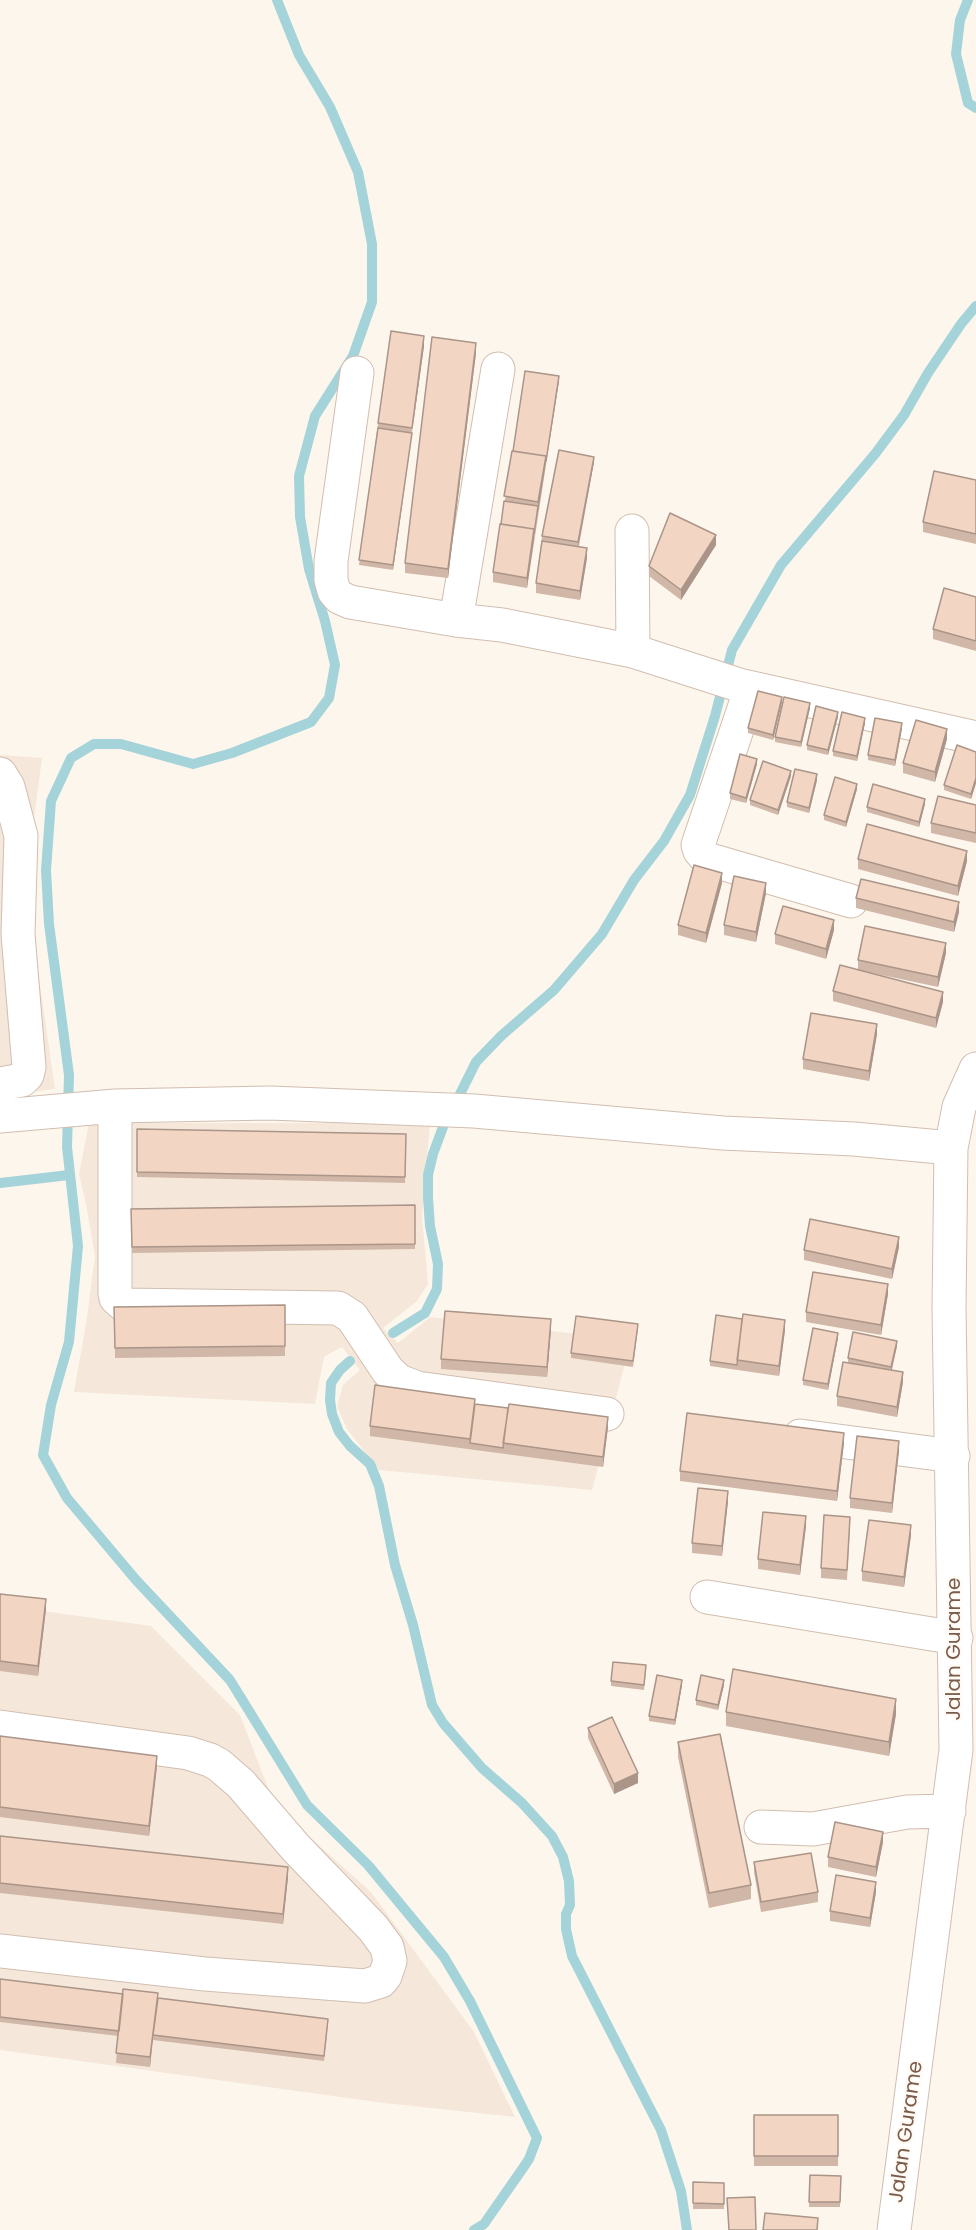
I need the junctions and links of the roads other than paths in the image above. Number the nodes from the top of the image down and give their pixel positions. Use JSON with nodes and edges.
{"nodes":[{"id":1,"x":498,"y":369,"type":"dead end"},
{"id":2,"x":357,"y":373,"type":"dead end"},
{"id":3,"x":632,"y":531,"type":"dead end"},
{"id":4,"x":456,"y":620,"type":"junction"},
{"id":5,"x":633,"y":651,"type":"junction"},
{"id":6,"x":733,"y":684,"type":"junction"},
{"id":7,"x":976,"y":738,"type":"edge"},
{"id":8,"x":0,"y":774,"type":"edge"},
{"id":9,"x":851,"y":901,"type":"dead end"},
{"id":10,"x":9,"y":933,"type":"edge"},
{"id":11,"x":976,"y":1069,"type":"edge"},
{"id":12,"x":13,"y":1102,"type":"edge"},
{"id":13,"x":103,"y":1107,"type":"junction"},
{"id":14,"x":951,"y":1148,"type":"junction"},
{"id":15,"x":963,"y":1310,"type":"edge"},
{"id":16,"x":607,"y":1414,"type":"edge"},
{"id":17,"x":770,"y":1431,"type":"edge"},
{"id":18,"x":953,"y":1456,"type":"junction"},
{"id":19,"x":707,"y":1597,"type":"dead end"},
{"id":20,"x":956,"y":1638,"type":"junction"},
{"id":21,"x":0,"y":1727,"type":"edge"},
{"id":22,"x":949,"y":1811,"type":"junction"},
{"id":23,"x":761,"y":1827,"type":"dead end"},
{"id":24,"x":0,"y":1950,"type":"edge"},
{"id":25,"x":894,"y":2230,"type":"edge"}],
"edges":[{"from":1,"to":4,"type":"street"},
{"from":2,"to":4,"type":"street"},
{"from":3,"to":5,"type":"street"},
{"from":4,"to":5,"type":"street"},
{"from":5,"to":6,"type":"street"},
{"from":6,"to":7,"type":"street"},
{"from":6,"to":9,"type":"street"},
{"from":8,"to":10,"type":"street"},
{"from":10,"to":12,"type":"street"},
{"from":11,"to":14,"type":"street","name":"Jalan Gurame"},
{"from":12,"to":13,"type":"street"},
{"from":13,"to":14,"type":"street"},
{"from":13,"to":16,"type":"street"},
{"from":14,"to":15,"type":"street","name":"Jalan Gurame"},
{"from":15,"to":18,"type":"street","name":"Jalan Gurame"},
{"from":17,"to":18,"type":"street"},
{"from":18,"to":20,"type":"street","name":"Jalan Gurame"},
{"from":19,"to":20,"type":"street"},
{"from":20,"to":22,"type":"street","name":"Jalan Gurame"},
{"from":21,"to":24,"type":"street"},
{"from":22,"to":23,"type":"street"},
{"from":22,"to":25,"type":"street","name":"Jalan Gurame"}]}
